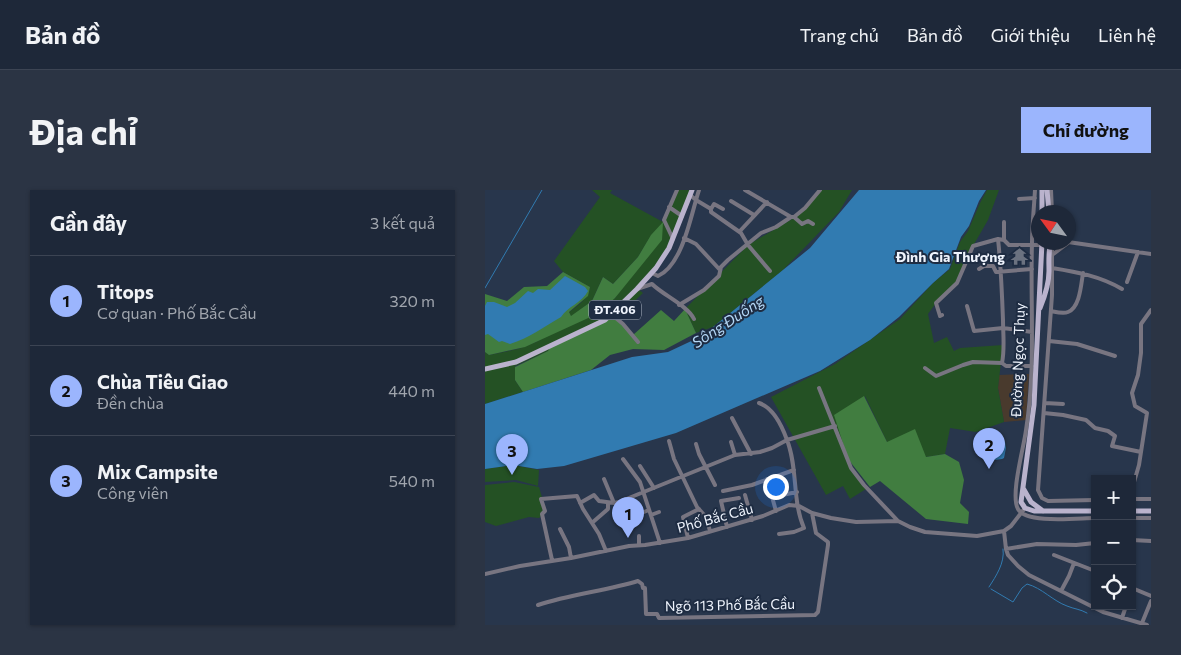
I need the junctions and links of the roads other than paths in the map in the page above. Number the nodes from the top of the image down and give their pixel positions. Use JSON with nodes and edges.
{"nodes":[{"id":1,"x":677,"y":190,"type":"edge"},
{"id":2,"x":699,"y":190,"type":"edge"},
{"id":3,"x":745,"y":190,"type":"edge"},
{"id":4,"x":820,"y":190,"type":"edge"},
{"id":5,"x":1035,"y":190,"type":"edge"},
{"id":6,"x":1042,"y":190,"type":"edge"},
{"id":7,"x":1047,"y":190,"type":"edge"},
{"id":8,"x":1051,"y":190,"type":"edge"},
{"id":9,"x":691,"y":192,"type":"edge"},
{"id":10,"x":1035,"y":198,"type":"junction"},
{"id":11,"x":1019,"y":199,"type":"dead end"},
{"id":12,"x":696,"y":200,"type":"junction"},
{"id":13,"x":731,"y":201,"type":"dead end"},
{"id":14,"x":768,"y":202,"type":"junction"},
{"id":15,"x":1035,"y":205,"type":"edge"},
{"id":16,"x":1042,"y":205,"type":"edge"},
{"id":17,"x":1049,"y":205,"type":"edge"},
{"id":18,"x":1050,"y":205,"type":"edge"},
{"id":19,"x":669,"y":207,"type":"junction"},
{"id":20,"x":711,"y":209,"type":"junction"},
{"id":21,"x":723,"y":209,"type":"dead end"},
{"id":22,"x":682,"y":216,"type":"junction"},
{"id":23,"x":754,"y":216,"type":"junction"},
{"id":24,"x":792,"y":217,"type":"junction"},
{"id":25,"x":1004,"y":222,"type":"dead end"},
{"id":26,"x":813,"y":224,"type":"dead end"},
{"id":27,"x":740,"y":231,"type":"junction"},
{"id":28,"x":673,"y":238,"type":"junction"},
{"id":29,"x":684,"y":238,"type":"junction"},
{"id":30,"x":998,"y":239,"type":"junction"},
{"id":31,"x":1004,"y":240,"type":"junction"},
{"id":32,"x":1076,"y":243,"type":"edge"},
{"id":33,"x":670,"y":244,"type":"junction"},
{"id":34,"x":1031,"y":244,"type":"edge"},
{"id":35,"x":748,"y":245,"type":"junction"},
{"id":36,"x":1032,"y":250,"type":"edge"},
{"id":37,"x":1042,"y":250,"type":"edge"},
{"id":38,"x":1049,"y":250,"type":"edge"},
{"id":39,"x":1052,"y":250,"type":"edge"},
{"id":40,"x":1059,"y":250,"type":"edge"},
{"id":41,"x":679,"y":252,"type":"junction"},
{"id":42,"x":1137,"y":252,"type":"junction"},
{"id":43,"x":1151,"y":254,"type":"edge"},
{"id":44,"x":1053,"y":255,"type":"junction"},
{"id":45,"x":656,"y":268,"type":"junction"},
{"id":46,"x":1033,"y":268,"type":"junction"},
{"id":47,"x":1052,"y":268,"type":"junction"},
{"id":48,"x":979,"y":269,"type":"dead end"},
{"id":49,"x":720,"y":270,"type":"junction"},
{"id":50,"x":770,"y":271,"type":"dead end"},
{"id":51,"x":1001,"y":271,"type":"junction"},
{"id":52,"x":1083,"y":273,"type":"junction"},
{"id":53,"x":654,"y":274,"type":"junction"},
{"id":54,"x":1127,"y":282,"type":"dead end"},
{"id":55,"x":652,"y":284,"type":"junction"},
{"id":56,"x":637,"y":289,"type":"junction"},
{"id":57,"x":1122,"y":289,"type":"dead end"},
{"id":58,"x":679,"y":305,"type":"junction"},
{"id":59,"x":967,"y":306,"type":"dead end"},
{"id":60,"x":1039,"y":310,"type":"junction"},
{"id":61,"x":1151,"y":310,"type":"edge"},
{"id":62,"x":1051,"y":311,"type":"junction"},
{"id":63,"x":611,"y":314,"type":"junction"},
{"id":64,"x":942,"y":315,"type":"dead end"},
{"id":65,"x":694,"y":319,"type":"dead end"},
{"id":66,"x":1003,"y":328,"type":"junction"},
{"id":67,"x":1032,"y":332,"type":"junction"},
{"id":68,"x":1049,"y":341,"type":"junction"},
{"id":69,"x":638,"y":342,"type":"dead end"},
{"id":70,"x":1115,"y":356,"type":"dead end"},
{"id":71,"x":1002,"y":363,"type":"junction"},
{"id":72,"x":1032,"y":366,"type":"junction"},
{"id":73,"x":925,"y":368,"type":"dead end"},
{"id":74,"x":485,"y":369,"type":"edge"},
{"id":75,"x":819,"y":388,"type":"dead end"},
{"id":76,"x":759,"y":403,"type":"dead end"},
{"id":77,"x":1045,"y":403,"type":"junction"},
{"id":78,"x":1063,"y":404,"type":"dead end"},
{"id":79,"x":1044,"y":413,"type":"junction"},
{"id":80,"x":732,"y":418,"type":"dead end"},
{"id":81,"x":835,"y":426,"type":"junction"},
{"id":82,"x":787,"y":440,"type":"junction"},
{"id":83,"x":669,"y":441,"type":"dead end"},
{"id":84,"x":731,"y":442,"type":"dead end"},
{"id":85,"x":696,"y":444,"type":"dead end"},
{"id":86,"x":1141,"y":452,"type":"junction"},
{"id":87,"x":735,"y":454,"type":"junction"},
{"id":88,"x":751,"y":454,"type":"junction"},
{"id":89,"x":623,"y":459,"type":"dead end"},
{"id":90,"x":640,"y":466,"type":"dead end"},
{"id":91,"x":705,"y":467,"type":"junction"},
{"id":92,"x":794,"y":470,"type":"junction"},
{"id":93,"x":1136,"y":475,"type":"edge"},
{"id":94,"x":683,"y":476,"type":"junction"},
{"id":95,"x":604,"y":479,"type":"dead end"},
{"id":96,"x":767,"y":479,"type":"junction"},
{"id":97,"x":715,"y":485,"type":"dead end"},
{"id":98,"x":1023,"y":486,"type":"junction"},
{"id":99,"x":654,"y":488,"type":"junction"},
{"id":100,"x":723,"y":491,"type":"dead end"},
{"id":101,"x":644,"y":492,"type":"junction"},
{"id":102,"x":797,"y":492,"type":"junction"},
{"id":103,"x":745,"y":495,"type":"dead end"},
{"id":104,"x":772,"y":497,"type":"junction"},
{"id":105,"x":739,"y":498,"type":"dead end"},
{"id":106,"x":1151,"y":498,"type":"edge"},
{"id":107,"x":1136,"y":499,"type":"edge"},
{"id":108,"x":1091,"y":500,"type":"edge"},
{"id":109,"x":580,"y":503,"type":"junction"},
{"id":110,"x":608,"y":503,"type":"junction"},
{"id":111,"x":614,"y":503,"type":"junction"},
{"id":112,"x":799,"y":506,"type":"junction"},
{"id":113,"x":700,"y":509,"type":"junction"},
{"id":114,"x":649,"y":510,"type":"junction"},
{"id":115,"x":776,"y":511,"type":"junction"},
{"id":116,"x":1023,"y":511,"type":"junction"},
{"id":117,"x":1043,"y":511,"type":"junction"},
{"id":118,"x":1091,"y":511,"type":"edge"},
{"id":119,"x":1136,"y":511,"type":"edge"},
{"id":120,"x":1151,"y":511,"type":"edge"},
{"id":121,"x":659,"y":512,"type":"dead end"},
{"id":122,"x":812,"y":513,"type":"junction"},
{"id":123,"x":651,"y":515,"type":"junction"},
{"id":124,"x":1091,"y":518,"type":"edge"},
{"id":125,"x":1136,"y":518,"type":"edge"},
{"id":126,"x":1151,"y":518,"type":"edge"},
{"id":127,"x":752,"y":520,"type":"junction"},
{"id":128,"x":621,"y":521,"type":"dead end"},
{"id":129,"x":898,"y":521,"type":"junction"},
{"id":130,"x":593,"y":522,"type":"junction"},
{"id":131,"x":727,"y":527,"type":"junction"},
{"id":132,"x":560,"y":529,"type":"dead end"},
{"id":133,"x":710,"y":531,"type":"junction"},
{"id":134,"x":1004,"y":531,"type":"junction"},
{"id":135,"x":779,"y":534,"type":"dead end"},
{"id":136,"x":639,"y":536,"type":"dead end"},
{"id":137,"x":688,"y":538,"type":"junction"},
{"id":138,"x":1136,"y":540,"type":"edge"},
{"id":139,"x":1151,"y":541,"type":"edge"},
{"id":140,"x":659,"y":543,"type":"junction"},
{"id":141,"x":1091,"y":543,"type":"edge"},
{"id":142,"x":639,"y":545,"type":"junction"},
{"id":143,"x":1006,"y":549,"type":"junction"},
{"id":144,"x":606,"y":551,"type":"junction"},
{"id":145,"x":1055,"y":556,"type":"dead end"},
{"id":146,"x":571,"y":558,"type":"junction"},
{"id":147,"x":552,"y":560,"type":"junction"},
{"id":148,"x":1074,"y":563,"type":"junction"},
{"id":149,"x":1091,"y":570,"type":"edge"},
{"id":150,"x":485,"y":574,"type":"edge"},
{"id":151,"x":1136,"y":590,"type":"edge"},
{"id":152,"x":1061,"y":591,"type":"junction"},
{"id":153,"x":1151,"y":596,"type":"edge"},
{"id":154,"x":1151,"y":602,"type":"edge"},
{"id":155,"x":537,"y":605,"type":"dead end"},
{"id":156,"x":1125,"y":610,"type":"edge"},
{"id":157,"x":1103,"y":612,"type":"joint"},
{"id":158,"x":1122,"y":618,"type":"junction"},
{"id":159,"x":1145,"y":624,"type":"edge"}],
"edges":[{"from":1,"to":19,"type":"street"},
{"from":2,"to":12,"type":"street"},
{"from":3,"to":14,"type":"street"},
{"from":4,"to":24,"type":"street"},
{"from":5,"to":10,"type":"street","name":"Đường Ngọc Thụy"},
{"from":6,"to":16,"type":"main road"},
{"from":7,"to":17,"type":"main road"},
{"from":8,"to":18,"type":"street"},
{"from":9,"to":12,"type":"street"},
{"from":9,"to":22,"type":"main road","number":"ĐT.406"},
{"from":10,"to":11,"type":"street"},
{"from":10,"to":15,"type":"street","name":"Đường Ngọc Thụy"},
{"from":12,"to":20,"type":"street"},
{"from":12,"to":29,"type":"street"},
{"from":13,"to":23,"type":"street"},
{"from":14,"to":23,"type":"street"},
{"from":14,"to":24,"type":"street"},
{"from":19,"to":22,"type":"street"},
{"from":19,"to":28,"type":"street"},
{"from":20,"to":21,"type":"street"},
{"from":20,"to":27,"type":"street"},
{"from":22,"to":28,"type":"main road","number":"ĐT.406"},
{"from":23,"to":27,"type":"street"},
{"from":24,"to":26,"type":"street"},
{"from":24,"to":35,"type":"street"},
{"from":25,"to":31,"type":"street"},
{"from":27,"to":35,"type":"street"},
{"from":28,"to":33,"type":"main road","number":"ĐT.406"},
{"from":29,"to":41,"type":"street"},
{"from":29,"to":49,"type":"street"},
{"from":30,"to":31,"type":"street"},
{"from":30,"to":51,"type":"street"},
{"from":30,"to":64,"type":"street"},
{"from":31,"to":34,"type":"street"},
{"from":32,"to":42,"type":"street"},
{"from":33,"to":41,"type":"street"},
{"from":33,"to":45,"type":"main road","number":"ĐT.406"},
{"from":35,"to":49,"type":"street"},
{"from":35,"to":50,"type":"street"},
{"from":36,"to":46,"type":"street","name":"Đường Ngọc Thụy"},
{"from":37,"to":60,"type":"main road","name":"Đường Ngọc Thụy"},
{"from":38,"to":60,"type":"main road"},
{"from":39,"to":44,"type":"street","name":"Đường Ngọc Thụy"},
{"from":40,"to":44,"type":"street"},
{"from":41,"to":53,"type":"street"},
{"from":42,"to":43,"type":"street"},
{"from":42,"to":54,"type":"street"},
{"from":44,"to":47,"type":"street","name":"Đường Ngọc Thụy"},
{"from":45,"to":53,"type":"street"},
{"from":45,"to":56,"type":"main road","number":"ĐT.406"},
{"from":46,"to":51,"type":"street"},
{"from":46,"to":67,"type":"street","name":"Đường Ngọc Thụy"},
{"from":47,"to":52,"type":"street"},
{"from":47,"to":62,"type":"street","name":"Đường Ngọc Thụy"},
{"from":48,"to":51,"type":"street"},
{"from":49,"to":58,"type":"street"},
{"from":51,"to":66,"type":"street"},
{"from":52,"to":57,"type":"street"},
{"from":52,"to":62,"type":"street"},
{"from":53,"to":55,"type":"street"},
{"from":55,"to":56,"type":"street"},
{"from":55,"to":58,"type":"street"},
{"from":56,"to":63,"type":"main road","number":"ĐT.406"},
{"from":58,"to":65,"type":"street"},
{"from":59,"to":66,"type":"street"},
{"from":60,"to":98,"type":"main road","name":"Đường Ngọc Thụy"},
{"from":61,"to":86,"type":"street"},
{"from":62,"to":68,"type":"street","name":"Đường Ngọc Thụy"},
{"from":63,"to":69,"type":"street"},
{"from":63,"to":74,"type":"main road","number":"ĐT.406"},
{"from":66,"to":67,"type":"street"},
{"from":66,"to":71,"type":"street"},
{"from":67,"to":72,"type":"street","name":"Đường Ngọc Thụy"},
{"from":68,"to":70,"type":"street"},
{"from":68,"to":77,"type":"street","name":"Đường Ngọc Thụy"},
{"from":71,"to":72,"type":"street"},
{"from":71,"to":73,"type":"street"},
{"from":72,"to":116,"type":"street","name":"Đường Ngọc Thụy"},
{"from":75,"to":81,"type":"street"},
{"from":76,"to":82,"type":"street"},
{"from":77,"to":78,"type":"street"},
{"from":77,"to":79,"type":"street","name":"Đường Ngọc Thụy"},
{"from":79,"to":86,"type":"street"},
{"from":79,"to":108,"type":"street","name":"Đường Ngọc Thụy"},
{"from":80,"to":88,"type":"street"},
{"from":81,"to":82,"type":"street"},
{"from":81,"to":129,"type":"street"},
{"from":82,"to":88,"type":"street"},
{"from":82,"to":92,"type":"street"},
{"from":83,"to":94,"type":"street"},
{"from":84,"to":87,"type":"street"},
{"from":85,"to":91,"type":"street"},
{"from":86,"to":93,"type":"street"},
{"from":87,"to":88,"type":"street"},
{"from":87,"to":91,"type":"street"},
{"from":89,"to":101,"type":"street"},
{"from":90,"to":99,"type":"street"},
{"from":91,"to":94,"type":"street"},
{"from":91,"to":97,"type":"street"},
{"from":92,"to":96,"type":"street"},
{"from":92,"to":102,"type":"street"},
{"from":94,"to":99,"type":"street"},
{"from":94,"to":113,"type":"street"},
{"from":95,"to":111,"type":"street"},
{"from":96,"to":100,"type":"street"},
{"from":96,"to":104,"type":"street"},
{"from":98,"to":116,"type":"main road","name":"Đường Ngọc Thụy"},
{"from":98,"to":117,"type":"main road"},
{"from":99,"to":101,"type":"street"},
{"from":101,"to":111,"type":"street"},
{"from":101,"to":114,"type":"street"},
{"from":102,"to":104,"type":"street"},
{"from":102,"to":112,"type":"street"},
{"from":103,"to":127,"type":"street"},
{"from":104,"to":115,"type":"street"},
{"from":105,"to":131,"type":"street"},
{"from":106,"to":107,"type":"street"},
{"from":109,"to":110,"type":"street"},
{"from":109,"to":130,"type":"street"},
{"from":109,"to":147,"type":"street"},
{"from":110,"to":111,"type":"street"},
{"from":110,"to":130,"type":"street"},
{"from":112,"to":115,"type":"street","name":"Phố Bắc Cầu"},
{"from":112,"to":122,"type":"street"},
{"from":112,"to":135,"type":"street"},
{"from":113,"to":133,"type":"street"},
{"from":113,"to":137,"type":"street"},
{"from":114,"to":123,"type":"street"},
{"from":114,"to":128,"type":"street"},
{"from":115,"to":127,"type":"street","name":"Phố Bắc Cầu"},
{"from":116,"to":117,"type":"main road"},
{"from":116,"to":124,"type":"street"},
{"from":116,"to":134,"type":"street"},
{"from":117,"to":118,"type":"main road"},
{"from":119,"to":120,"type":"main road"},
{"from":121,"to":123,"type":"street"},
{"from":122,"to":129,"type":"street"},
{"from":122,"to":155,"type":"street","name":"Ngõ 113 Phố Bắc Cầu"},
{"from":123,"to":140,"type":"street"},
{"from":125,"to":126,"type":"street"},
{"from":127,"to":131,"type":"street","name":"Phố Bắc Cầu"},
{"from":129,"to":134,"type":"street"},
{"from":130,"to":144,"type":"street"},
{"from":131,"to":133,"type":"street","name":"Phố Bắc Cầu"},
{"from":132,"to":146,"type":"street"},
{"from":133,"to":137,"type":"street","name":"Phố Bắc Cầu"},
{"from":134,"to":143,"type":"street"},
{"from":136,"to":142,"type":"street"},
{"from":137,"to":140,"type":"street","name":"Phố Bắc Cầu"},
{"from":138,"to":139,"type":"street"},
{"from":140,"to":142,"type":"street","name":"Phố Bắc Cầu"},
{"from":141,"to":143,"type":"street"},
{"from":142,"to":144,"type":"street","name":"Phố Bắc Cầu"},
{"from":143,"to":152,"type":"street"},
{"from":144,"to":146,"type":"street","name":"Phố Bắc Cầu"},
{"from":145,"to":148,"type":"street"},
{"from":146,"to":147,"type":"street","name":"Phố Bắc Cầu"},
{"from":147,"to":150,"type":"street","name":"Phố Bắc Cầu"},
{"from":148,"to":149,"type":"street"},
{"from":148,"to":152,"type":"street"},
{"from":151,"to":153,"type":"street"},
{"from":152,"to":157,"type":"street"},
{"from":154,"to":159,"type":"street"},
{"from":156,"to":158,"type":"street"},
{"from":157,"to":158,"type":"street"},
{"from":158,"to":159,"type":"street"}]}
